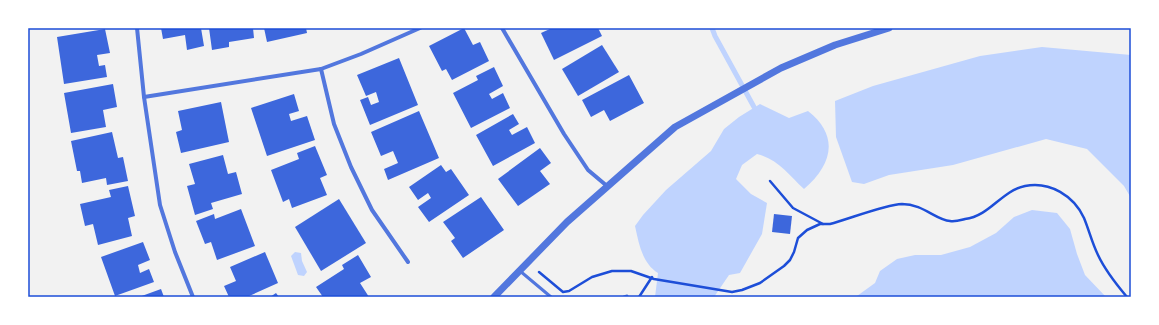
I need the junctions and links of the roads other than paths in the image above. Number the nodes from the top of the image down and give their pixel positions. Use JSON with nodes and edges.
{"nodes":[{"id":1,"x":137,"y":28,"type":"edge"},
{"id":2,"x":420,"y":28,"type":"edge"},
{"id":3,"x":502,"y":28,"type":"edge"},
{"id":4,"x":889,"y":28,"type":"edge"},
{"id":5,"x":321,"y":68,"type":"junction"},
{"id":6,"x":144,"y":97,"type":"junction"},
{"id":7,"x":607,"y":186,"type":"junction"},
{"id":8,"x":408,"y":262,"type":"dead end"},
{"id":9,"x":520,"y":271,"type":"junction"},
{"id":10,"x":193,"y":297,"type":"edge"},
{"id":11,"x":494,"y":297,"type":"edge"},
{"id":12,"x":551,"y":297,"type":"edge"}],
"edges":[{"from":1,"to":6,"type":"street"},
{"from":2,"to":5,"type":"street"},
{"from":3,"to":7,"type":"street"},
{"from":4,"to":7,"type":"street"},
{"from":5,"to":6,"type":"street"},
{"from":5,"to":8,"type":"street"},
{"from":6,"to":10,"type":"street"},
{"from":7,"to":9,"type":"street"},
{"from":9,"to":11,"type":"street"},
{"from":9,"to":12,"type":"lane"}]}
